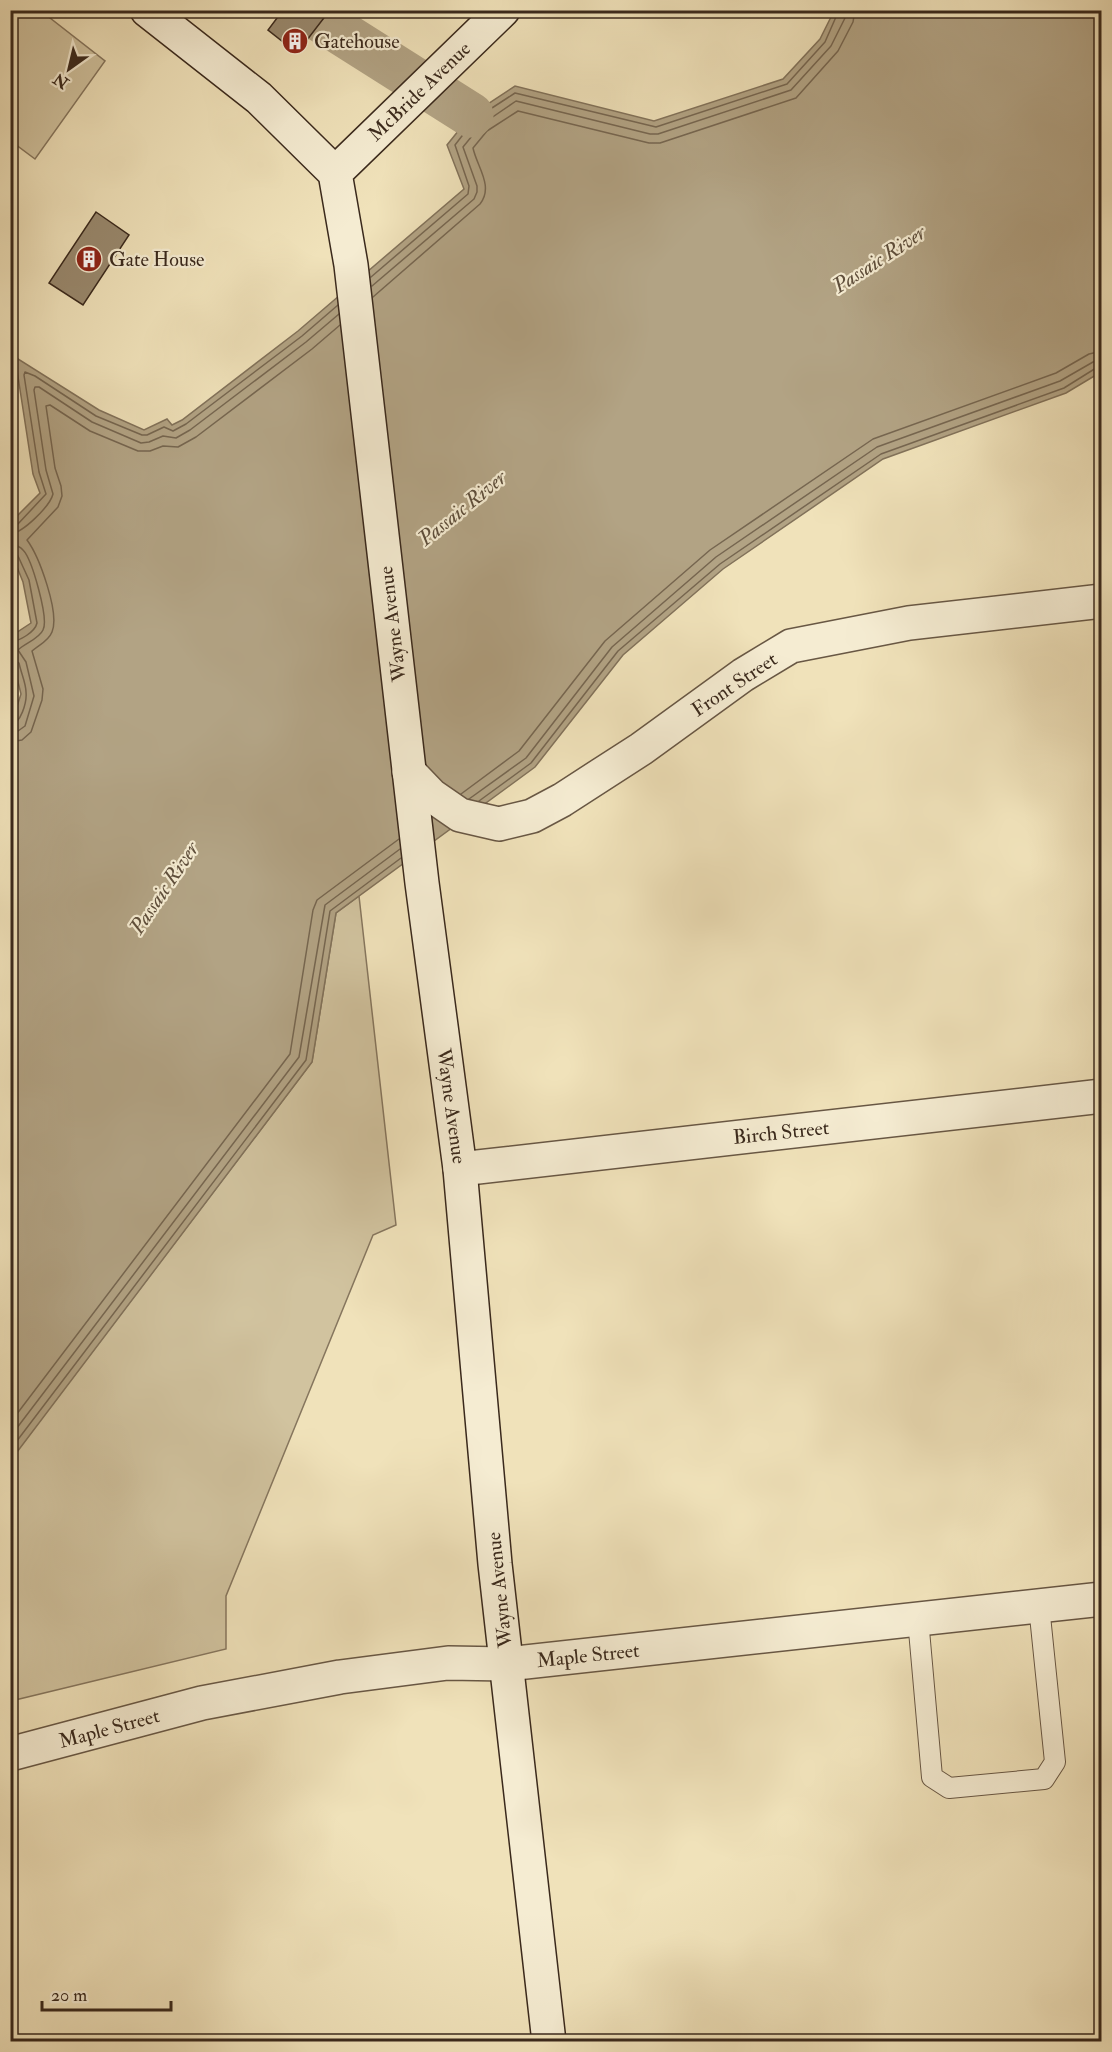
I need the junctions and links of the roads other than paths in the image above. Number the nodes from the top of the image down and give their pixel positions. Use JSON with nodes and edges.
{"nodes":[{"id":1,"x":147,"y":10,"type":"edge"},
{"id":2,"x":503,"y":10,"type":"edge"},
{"id":3,"x":335,"y":173,"type":"junction"},
{"id":4,"x":1101,"y":602,"type":"edge"},
{"id":5,"x":409,"y":772,"type":"junction"},
{"id":6,"x":1101,"y":1096,"type":"edge"},
{"id":7,"x":460,"y":1169,"type":"junction"},
{"id":8,"x":1101,"y":1599,"type":"edge"},
{"id":9,"x":1040,"y":1606,"type":"junction"},
{"id":10,"x":918,"y":1619,"type":"junction"},
{"id":11,"x":507,"y":1664,"type":"junction"},
{"id":12,"x":10,"y":1754,"type":"edge"},
{"id":13,"x":549,"y":2042,"type":"edge"}],
"edges":[{"from":1,"to":3,"type":"street"},
{"from":2,"to":3,"type":"street","name":"McBride Avenue"},
{"from":3,"to":5,"type":"street","name":"Wayne Avenue"},
{"from":4,"to":5,"type":"street","name":"Front Street"},
{"from":5,"to":7,"type":"street","name":"Wayne Avenue"},
{"from":6,"to":7,"type":"street","name":"Birch Street"},
{"from":7,"to":11,"type":"street","name":"Wayne Avenue"},
{"from":8,"to":9,"type":"street","name":"Maple Street"},
{"from":9,"to":10,"type":"street","name":"Maple Street"},
{"from":9,"to":10,"type":"lane"},
{"from":10,"to":11,"type":"street","name":"Maple Street"},
{"from":11,"to":12,"type":"street","name":"Maple Street"},
{"from":11,"to":13,"type":"street","name":"Wayne Avenue"}]}
